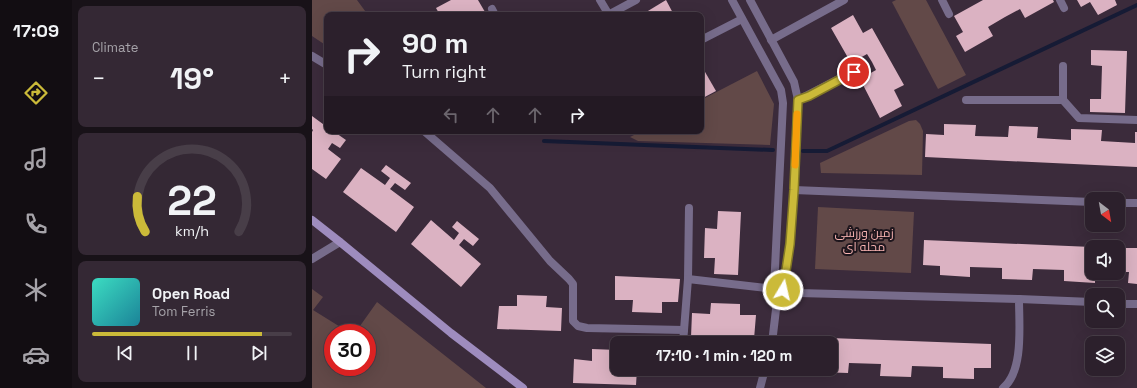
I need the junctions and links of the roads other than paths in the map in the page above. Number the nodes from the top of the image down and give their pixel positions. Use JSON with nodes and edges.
{"nodes":[{"id":1,"x":600,"y":0,"type":"edge"},
{"id":2,"x":636,"y":0,"type":"edge"},
{"id":3,"x":732,"y":0,"type":"edge"},
{"id":4,"x":750,"y":0,"type":"edge"},
{"id":5,"x":844,"y":0,"type":"edge"},
{"id":6,"x":942,"y":0,"type":"edge"},
{"id":7,"x":1060,"y":0,"type":"edge"},
{"id":8,"x":1064,"y":8,"type":"dead end"},
{"id":9,"x":607,"y":12,"type":"edge"},
{"id":10,"x":614,"y":12,"type":"edge"},
{"id":11,"x":949,"y":14,"type":"dead end"},
{"id":12,"x":742,"y":18,"type":"junction"},
{"id":13,"x":704,"y":38,"type":"edge"},
{"id":14,"x":770,"y":40,"type":"junction"},
{"id":15,"x":312,"y":56,"type":"edge"},
{"id":16,"x":324,"y":63,"type":"edge"},
{"id":17,"x":1063,"y":66,"type":"dead end"},
{"id":18,"x":854,"y":72,"type":"dead end"},
{"id":19,"x":798,"y":100,"type":"junction"},
{"id":20,"x":966,"y":100,"type":"dead end"},
{"id":21,"x":1063,"y":100,"type":"junction"},
{"id":22,"x":1137,"y":120,"type":"edge"},
{"id":23,"x":427,"y":134,"type":"edge"},
{"id":24,"x":794,"y":190,"type":"junction"},
{"id":25,"x":1085,"y":202,"type":"edge"},
{"id":26,"x":1125,"y":203,"type":"edge"},
{"id":27,"x":1137,"y":203,"type":"edge"},
{"id":28,"x":689,"y":208,"type":"dead end"},
{"id":29,"x":312,"y":220,"type":"edge"},
{"id":30,"x":340,"y":242,"type":"junction"},
{"id":31,"x":312,"y":259,"type":"edge"},
{"id":32,"x":688,"y":279,"type":"junction"},
{"id":33,"x":774,"y":289,"type":"junction"},
{"id":34,"x":783,"y":290,"type":"junction"},
{"id":35,"x":1019,"y":300,"type":"junction"},
{"id":36,"x":778,"y":301,"type":"junction"},
{"id":37,"x":1085,"y":302,"type":"edge"},
{"id":38,"x":1125,"y":304,"type":"edge"},
{"id":39,"x":1137,"y":304,"type":"edge"},
{"id":40,"x":684,"y":330,"type":"junction"},
{"id":41,"x":684,"y":336,"type":"edge"},
{"id":42,"x":773,"y":336,"type":"edge"},
{"id":43,"x":763,"y":376,"type":"edge"},
{"id":44,"x":523,"y":388,"type":"edge"},
{"id":45,"x":760,"y":388,"type":"edge"},
{"id":46,"x":1003,"y":388,"type":"edge"}],
"edges":[{"from":1,"to":9,"type":"street"},
{"from":2,"to":10,"type":"street"},
{"from":3,"to":12,"type":"street"},
{"from":4,"to":14,"type":"street"},
{"from":5,"to":14,"type":"street"},
{"from":6,"to":11,"type":"street"},
{"from":7,"to":8,"type":"street"},
{"from":12,"to":13,"type":"street"},
{"from":12,"to":33,"type":"street"},
{"from":14,"to":19,"type":"street"},
{"from":15,"to":16,"type":"street"},
{"from":17,"to":21,"type":"street"},
{"from":18,"to":19,"type":"street"},
{"from":19,"to":24,"type":"street"},
{"from":20,"to":21,"type":"street"},
{"from":21,"to":22,"type":"street"},
{"from":23,"to":40,"type":"street"},
{"from":24,"to":25,"type":"street"},
{"from":24,"to":34,"type":"street"},
{"from":26,"to":27,"type":"street"},
{"from":28,"to":32,"type":"street"},
{"from":29,"to":30,"type":"main road"},
{"from":30,"to":31,"type":"street"},
{"from":30,"to":44,"type":"main road"},
{"from":32,"to":33,"type":"street"},
{"from":32,"to":40,"type":"street"},
{"from":33,"to":34,"type":"street"},
{"from":33,"to":36,"type":"street"},
{"from":34,"to":35,"type":"street"},
{"from":34,"to":36,"type":"street"},
{"from":35,"to":37,"type":"street"},
{"from":35,"to":46,"type":"street"},
{"from":36,"to":42,"type":"street"},
{"from":38,"to":39,"type":"street"},
{"from":40,"to":41,"type":"street"},
{"from":43,"to":45,"type":"street"}]}
